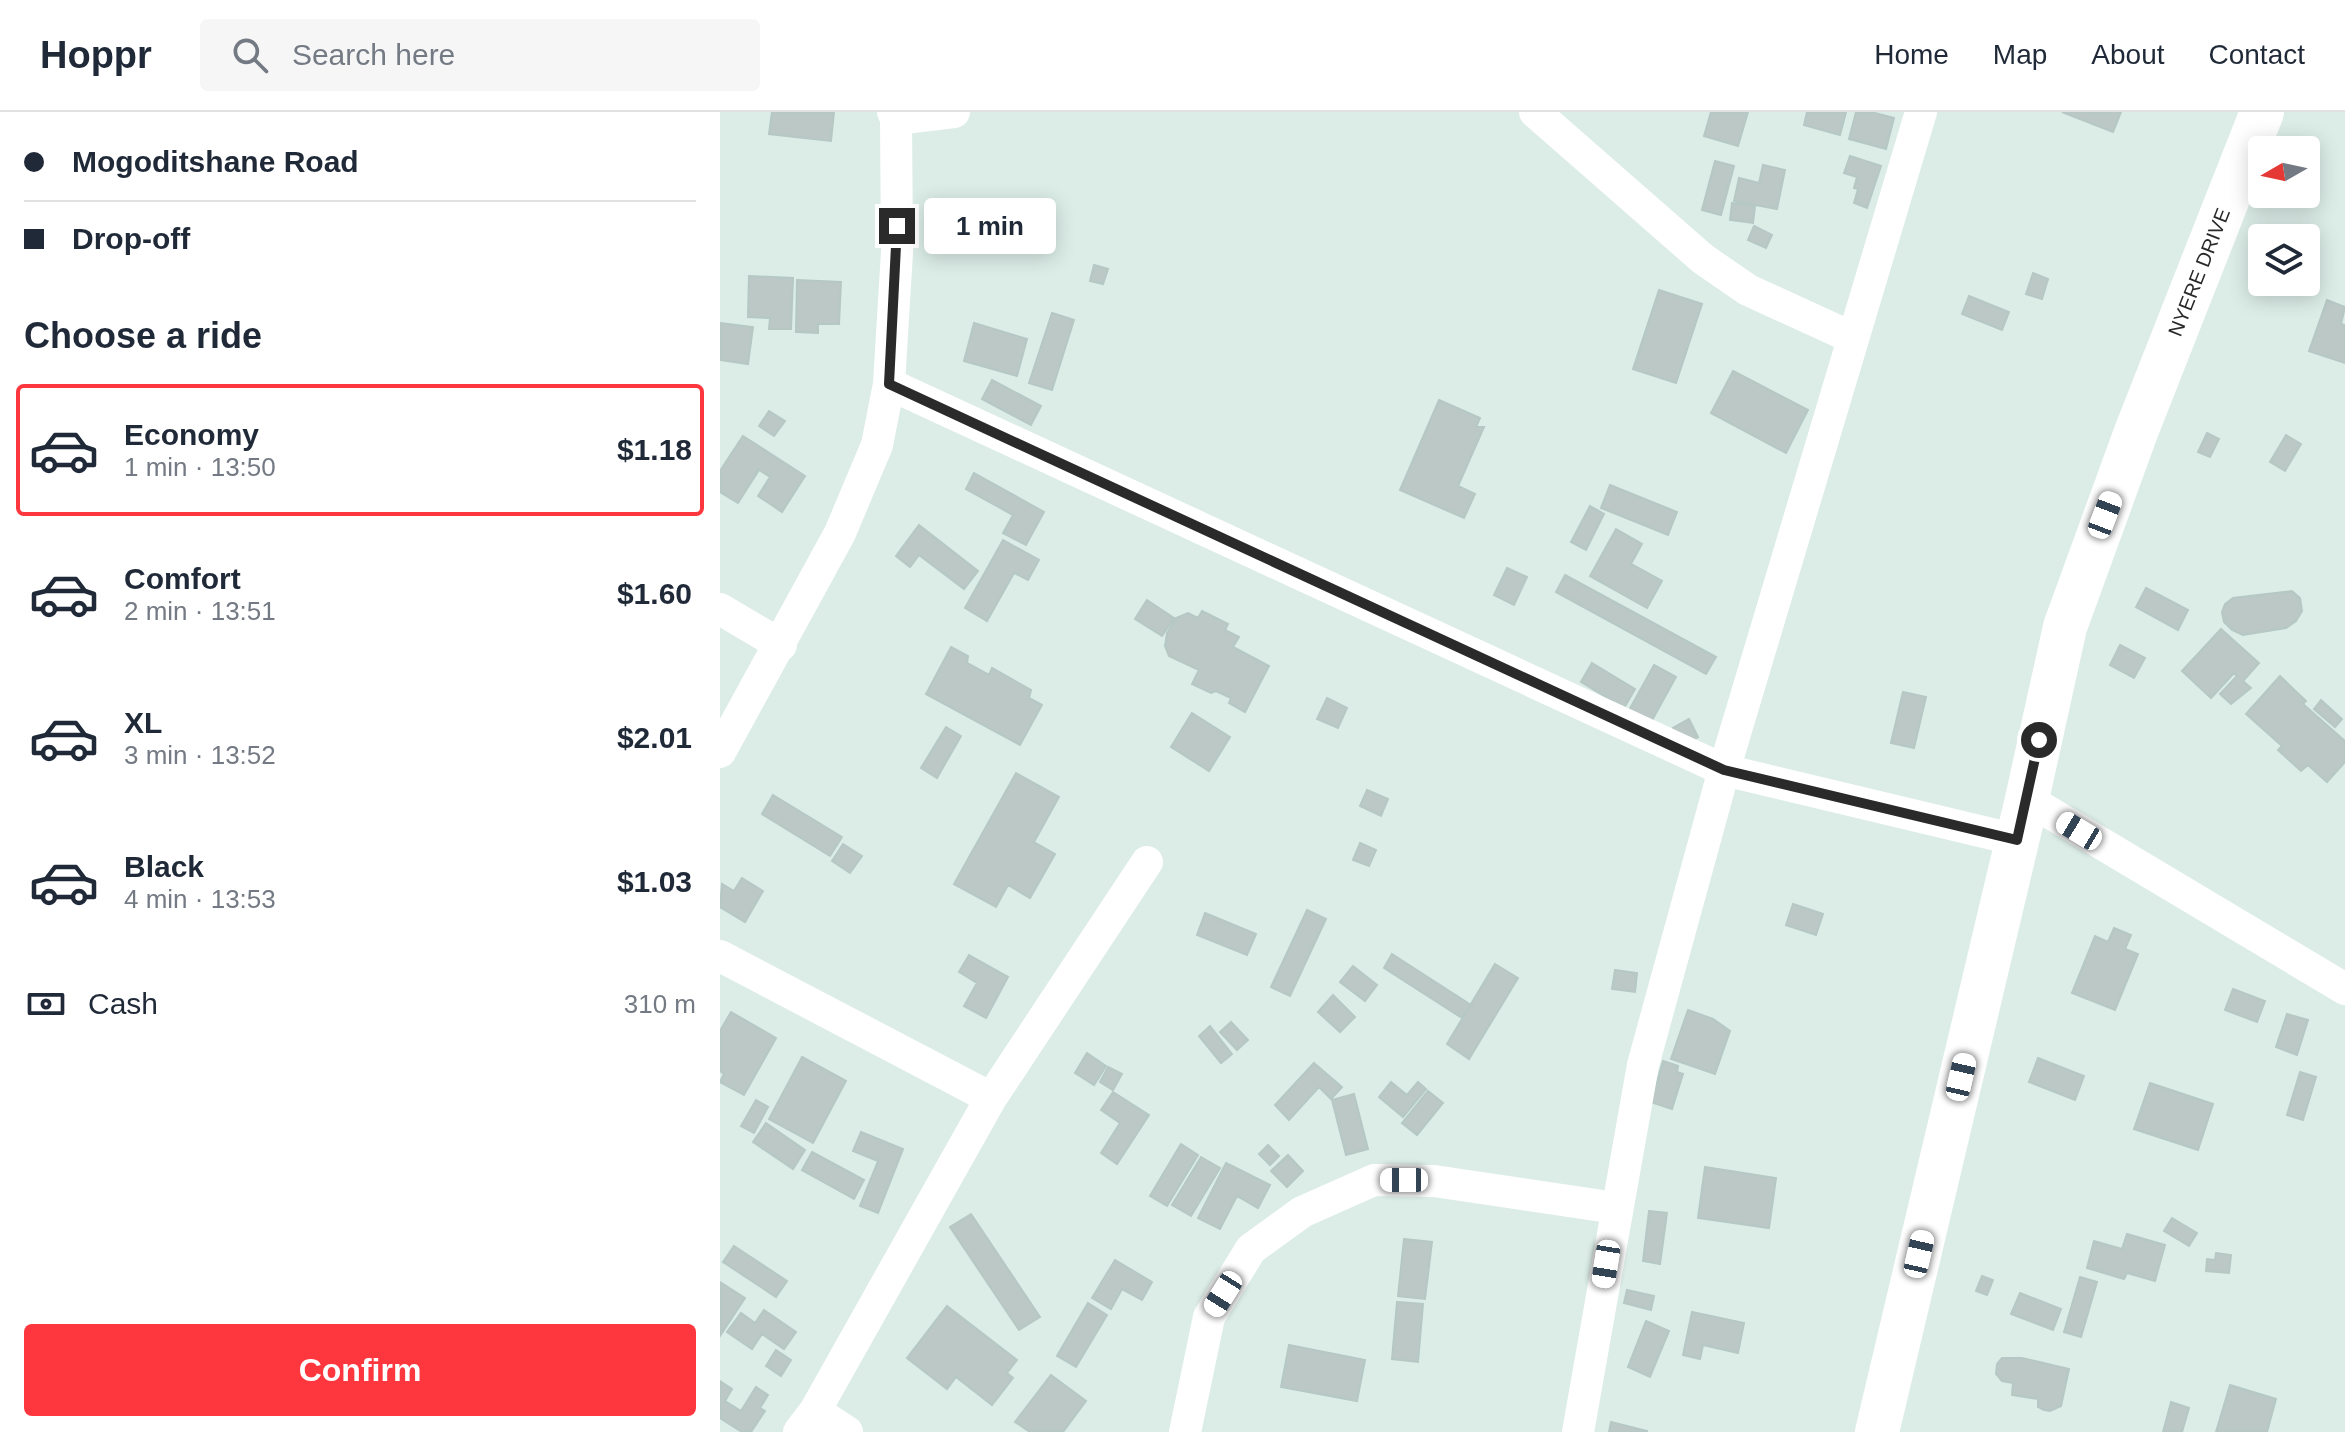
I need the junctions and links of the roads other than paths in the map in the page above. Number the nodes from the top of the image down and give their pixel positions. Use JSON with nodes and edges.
{"nodes":[{"id":1,"x":954,"y":112,"type":"edge"},
{"id":2,"x":1535,"y":112,"type":"edge"},
{"id":3,"x":1921,"y":112,"type":"edge"},
{"id":4,"x":2262,"y":112,"type":"edge"},
{"id":5,"x":895,"y":116,"type":"edge"},
{"id":6,"x":1853,"y":338,"type":"junction"},
{"id":7,"x":889,"y":384,"type":"junction"},
{"id":8,"x":720,"y":609,"type":"edge"},
{"id":9,"x":781,"y":645,"type":"junction"},
{"id":10,"x":720,"y":752,"type":"edge"},
{"id":11,"x":1724,"y":770,"type":"junction"},
{"id":12,"x":2022,"y":820,"type":"junction"},
{"id":13,"x":1147,"y":862,"type":"dead end"},
{"id":14,"x":720,"y":956,"type":"edge"},
{"id":15,"x":2345,"y":989,"type":"edge"},
{"id":16,"x":991,"y":1098,"type":"junction"},
{"id":17,"x":1616,"y":1208,"type":"junction"},
{"id":18,"x":807,"y":1422,"type":"edge"},
{"id":19,"x":847,"y":1432,"type":"edge"},
{"id":20,"x":1185,"y":1432,"type":"edge"},
{"id":21,"x":1578,"y":1432,"type":"edge"},
{"id":22,"x":1877,"y":1432,"type":"edge"}],
"edges":[{"from":1,"to":5,"type":"street"},
{"from":2,"to":6,"type":"street"},
{"from":3,"to":6,"type":"street"},
{"from":4,"to":12,"type":"main road","name":"NYERE DRIVE"},
{"from":5,"to":7,"type":"street"},
{"from":6,"to":11,"type":"street"},
{"from":7,"to":9,"type":"street"},
{"from":7,"to":11,"type":"street"},
{"from":8,"to":9,"type":"street"},
{"from":9,"to":10,"type":"street"},
{"from":11,"to":12,"type":"street"},
{"from":11,"to":17,"type":"street"},
{"from":12,"to":15,"type":"street"},
{"from":12,"to":22,"type":"main road","name":"NYERE DRIVE"},
{"from":13,"to":16,"type":"street"},
{"from":14,"to":16,"type":"street"},
{"from":16,"to":18,"type":"street"},
{"from":17,"to":20,"type":"street"},
{"from":17,"to":21,"type":"street"},
{"from":18,"to":19,"type":"street"}]}
